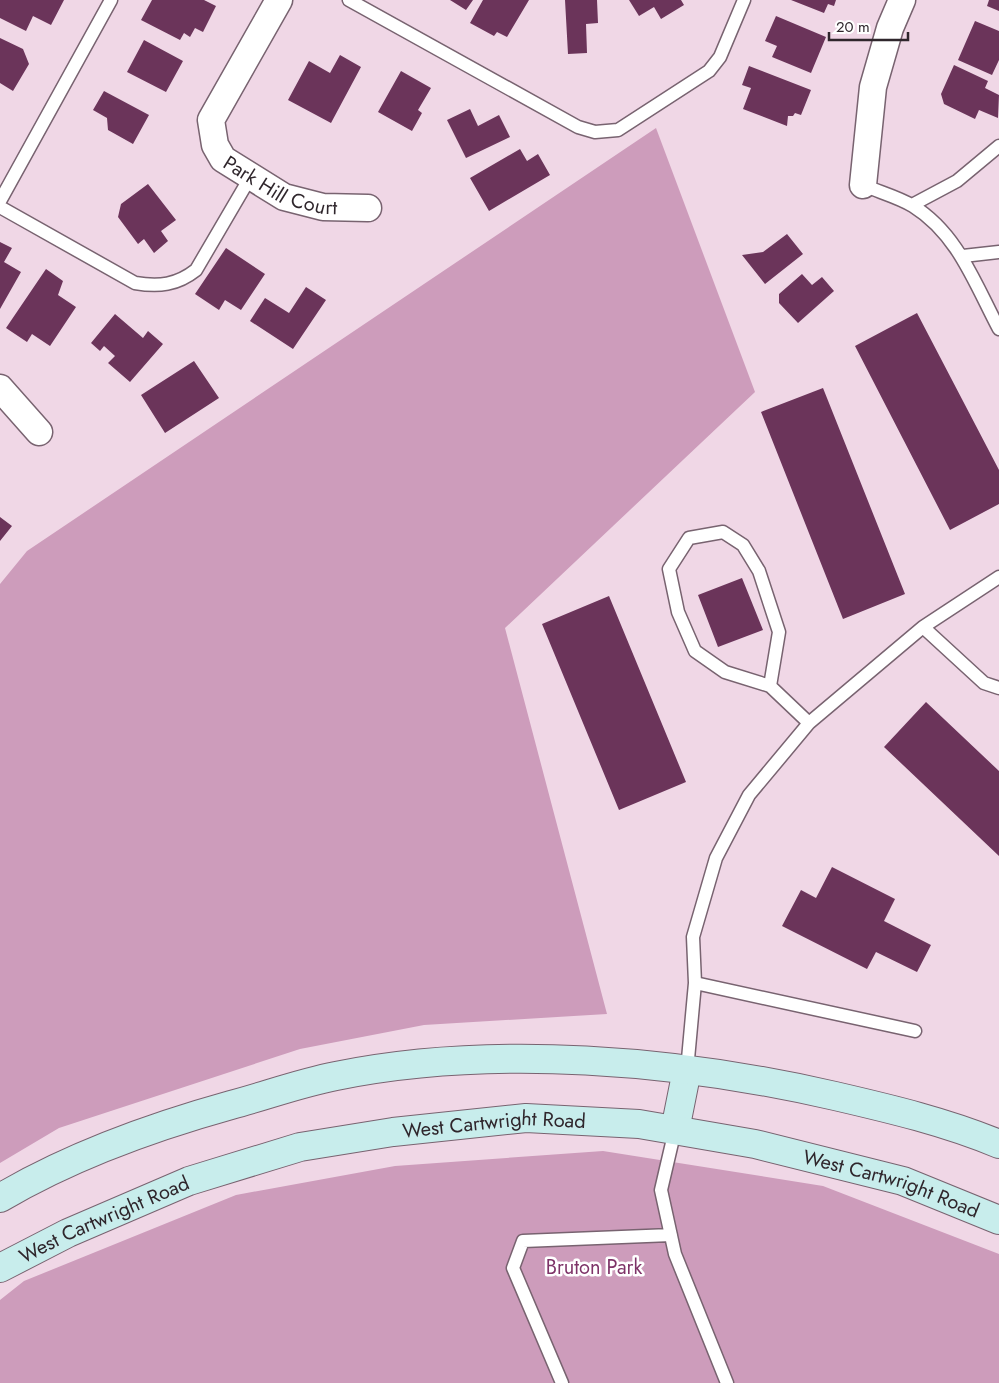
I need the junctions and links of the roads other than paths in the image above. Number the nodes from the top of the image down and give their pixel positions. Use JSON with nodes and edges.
{"nodes":[{"id":1,"x":111,"y":0,"type":"edge"},
{"id":2,"x":279,"y":0,"type":"edge"},
{"id":3,"x":349,"y":0,"type":"edge"},
{"id":4,"x":744,"y":0,"type":"edge"},
{"id":5,"x":902,"y":0,"type":"edge"},
{"id":6,"x":999,"y":146,"type":"edge"},
{"id":7,"x":251,"y":176,"type":"junction"},
{"id":8,"x":863,"y":185,"type":"joint"},
{"id":9,"x":0,"y":201,"type":"edge"},
{"id":10,"x":912,"y":205,"type":"junction"},
{"id":11,"x":0,"y":207,"type":"edge"},
{"id":12,"x":368,"y":208,"type":"dead end"},
{"id":13,"x":999,"y":252,"type":"edge"},
{"id":14,"x":963,"y":256,"type":"junction"},
{"id":15,"x":999,"y":329,"type":"edge"},
{"id":16,"x":1,"y":391,"type":"edge"},
{"id":17,"x":39,"y":432,"type":"dead end"},
{"id":18,"x":999,"y":577,"type":"edge"},
{"id":19,"x":923,"y":627,"type":"junction"},
{"id":20,"x":770,"y":686,"type":"junction"},
{"id":21,"x":999,"y":688,"type":"edge"},
{"id":22,"x":809,"y":723,"type":"junction"},
{"id":23,"x":695,"y":983,"type":"junction"},
{"id":24,"x":915,"y":1031,"type":"dead end"},
{"id":25,"x":686,"y":1070,"type":"junction"},
{"id":26,"x":675,"y":1130,"type":"junction"},
{"id":27,"x":999,"y":1144,"type":"edge"},
{"id":28,"x":0,"y":1198,"type":"edge"},
{"id":29,"x":999,"y":1220,"type":"edge"},
{"id":30,"x":670,"y":1235,"type":"junction"},
{"id":31,"x":0,"y":1268,"type":"edge"},
{"id":32,"x":562,"y":1383,"type":"edge"},
{"id":33,"x":727,"y":1383,"type":"edge"}],
"edges":[{"from":1,"to":9,"type":"lane"},
{"from":2,"to":7,"type":"street","name":"Park Hill Court"},
{"from":3,"to":4,"type":"lane"},
{"from":5,"to":8,"type":"street"},
{"from":6,"to":10,"type":"lane"},
{"from":7,"to":11,"type":"lane"},
{"from":7,"to":12,"type":"street","name":"Park Hill Court"},
{"from":8,"to":10,"type":"lane"},
{"from":10,"to":14,"type":"lane"},
{"from":13,"to":14,"type":"lane"},
{"from":14,"to":15,"type":"lane"},
{"from":16,"to":17,"type":"street"},
{"from":18,"to":19,"type":"lane"},
{"from":19,"to":21,"type":"lane"},
{"from":19,"to":22,"type":"lane"},
{"from":20,"to":20,"type":"lane"},
{"from":20,"to":22,"type":"lane"},
{"from":22,"to":23,"type":"lane"},
{"from":23,"to":24,"type":"lane"},
{"from":23,"to":25,"type":"lane"},
{"from":25,"to":26,"type":"main road"},
{"from":25,"to":27,"type":"main road"},
{"from":25,"to":28,"type":"main road"},
{"from":26,"to":29,"type":"main road","name":"West Cartwright Road"},
{"from":26,"to":30,"type":"lane"},
{"from":26,"to":31,"type":"main road","name":"West Cartwright Road"},
{"from":30,"to":32,"type":"lane"},
{"from":30,"to":33,"type":"lane"}]}
